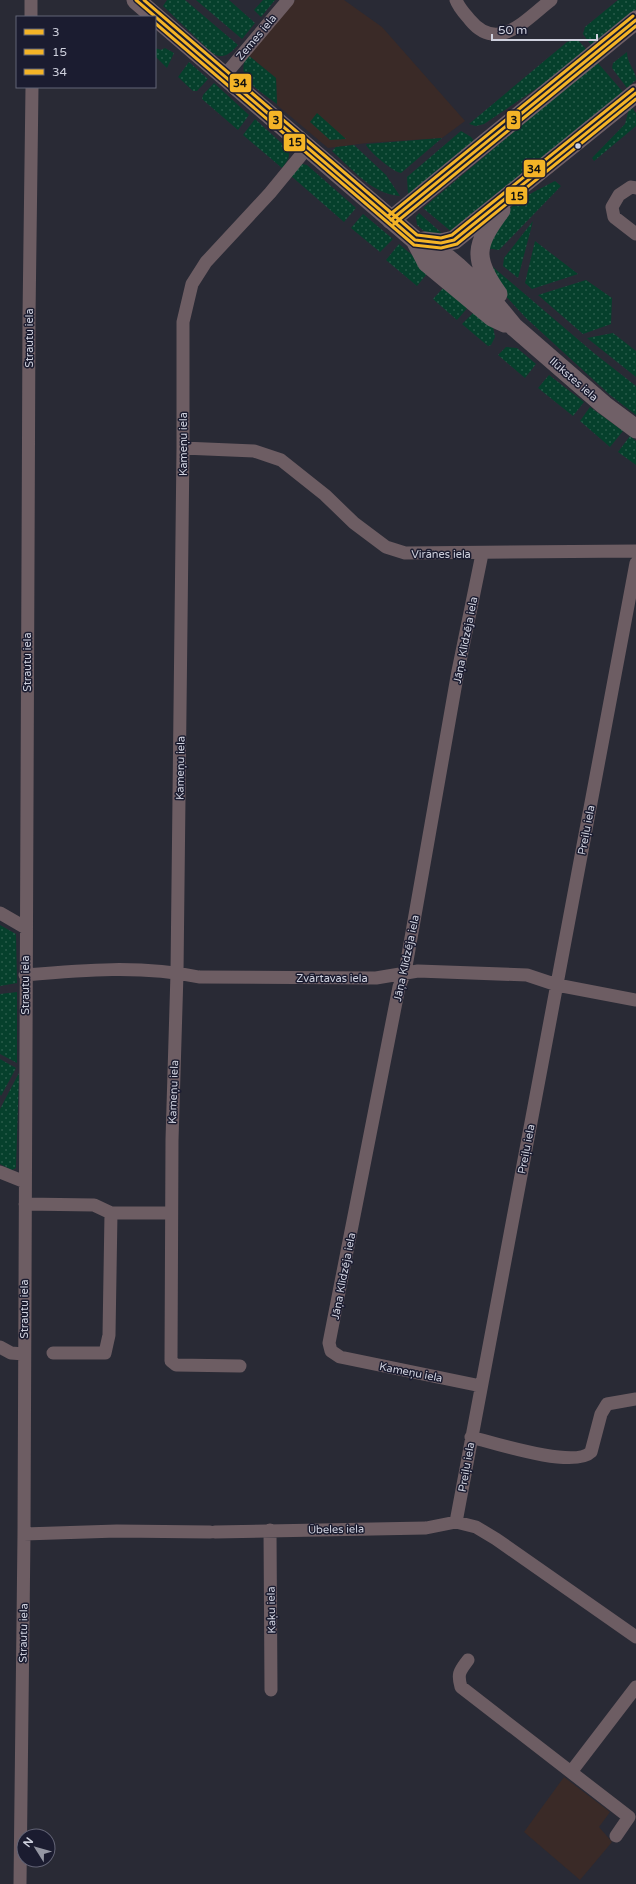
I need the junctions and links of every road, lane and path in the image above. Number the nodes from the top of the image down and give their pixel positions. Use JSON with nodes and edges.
{"nodes":[{"id":1,"x":31,"y":0,"type":"edge"},
{"id":2,"x":136,"y":0,"type":"edge"},
{"id":3,"x":288,"y":0,"type":"edge"},
{"id":4,"x":456,"y":0,"type":"edge"},
{"id":5,"x":550,"y":0,"type":"edge"},
{"id":6,"x":31,"y":16,"type":"edge"},
{"id":7,"x":155,"y":16,"type":"edge"},
{"id":8,"x":156,"y":17,"type":"edge"},
{"id":9,"x":636,"y":20,"type":"edge"},
{"id":10,"x":225,"y":74,"type":"junction"},
{"id":11,"x":32,"y":88,"type":"edge"},
{"id":12,"x":636,"y":93,"type":"edge"},
{"id":13,"x":307,"y":148,"type":"junction"},
{"id":14,"x":636,"y":188,"type":"edge"},
{"id":15,"x":514,"y":193,"type":"junction"},
{"id":16,"x":391,"y":220,"type":"junction"},
{"id":17,"x":636,"y":234,"type":"edge"},
{"id":18,"x":415,"y":240,"type":"junction"},
{"id":19,"x":514,"y":327,"type":"junction"},
{"id":20,"x":636,"y":429,"type":"edge"},
{"id":21,"x":183,"y":448,"type":"junction"},
{"id":22,"x":636,"y":551,"type":"edge"},
{"id":23,"x":482,"y":554,"type":"junction"},
{"id":24,"x":636,"y":564,"type":"edge"},
{"id":25,"x":0,"y":913,"type":"edge"},
{"id":26,"x":26,"y":928,"type":"junction"},
{"id":27,"x":405,"y":972,"type":"junction"},
{"id":28,"x":177,"y":973,"type":"junction"},
{"id":29,"x":25,"y":975,"type":"junction"},
{"id":30,"x":557,"y":985,"type":"junction"},
{"id":31,"x":636,"y":1000,"type":"edge"},
{"id":32,"x":0,"y":1172,"type":"edge"},
{"id":33,"x":25,"y":1182,"type":"junction"},
{"id":34,"x":25,"y":1204,"type":"junction"},
{"id":35,"x":111,"y":1213,"type":"junction"},
{"id":36,"x":171,"y":1213,"type":"junction"},
{"id":37,"x":0,"y":1347,"type":"edge"},
{"id":38,"x":53,"y":1353,"type":"dead end"},
{"id":39,"x":24,"y":1354,"type":"junction"},
{"id":40,"x":340,"y":1358,"type":"joint"},
{"id":41,"x":240,"y":1366,"type":"dead end"},
{"id":42,"x":481,"y":1386,"type":"junction"},
{"id":43,"x":636,"y":1399,"type":"edge"},
{"id":44,"x":471,"y":1437,"type":"junction"},
{"id":45,"x":456,"y":1522,"type":"junction"},
{"id":46,"x":270,"y":1530,"type":"junction"},
{"id":47,"x":24,"y":1534,"type":"junction"},
{"id":48,"x":636,"y":1637,"type":"edge"},
{"id":49,"x":468,"y":1660,"type":"dead end"},
{"id":50,"x":636,"y":1687,"type":"edge"},
{"id":51,"x":271,"y":1690,"type":"dead end"},
{"id":52,"x":571,"y":1772,"type":"junction"},
{"id":53,"x":616,"y":1836,"type":"dead end"},
{"id":54,"x":20,"y":1884,"type":"edge"}],
"edges":[{"from":1,"to":6,"type":"street"},
{"from":2,"to":7,"type":"street","name":"Ilūkstes iela"},
{"from":3,"to":10,"type":"street","name":"Zemes iela"},
{"from":4,"to":5,"type":"street"},
{"from":8,"to":10,"type":"street","name":"Ilūkstes iela"},
{"from":9,"to":16,"type":"street"},
{"from":10,"to":13,"type":"street","name":"Ilūkstes iela"},
{"from":11,"to":26,"type":"street","name":"Strautu iela"},
{"from":12,"to":15,"type":"street"},
{"from":13,"to":16,"type":"street","name":"Ilūkstes iela"},
{"from":13,"to":21,"type":"street","name":"Kameņu iela"},
{"from":14,"to":17,"type":"street"},
{"from":15,"to":18,"type":"street"},
{"from":15,"to":19,"type":"street"},
{"from":16,"to":18,"type":"street","name":"Ilūkstes iela"},
{"from":18,"to":19,"type":"street","name":"Ilūkstes iela"},
{"from":19,"to":20,"type":"street","name":"Ilūkstes iela"},
{"from":21,"to":23,"type":"street","name":"Virānes iela"},
{"from":21,"to":28,"type":"street","name":"Kameņu iela"},
{"from":22,"to":23,"type":"street","name":"Virānes iela"},
{"from":23,"to":27,"type":"street","name":"Jāņa Klīdzēja iela"},
{"from":24,"to":30,"type":"street","name":"Preiļu iela"},
{"from":25,"to":26,"type":"street"},
{"from":26,"to":29,"type":"street","name":"Strautu iela"},
{"from":27,"to":28,"type":"street","name":"Zvārtavas iela"},
{"from":27,"to":30,"type":"street","name":"Zvārtavas iela"},
{"from":27,"to":40,"type":"street","name":"Jāņa Klīdzēja iela"},
{"from":28,"to":29,"type":"street","name":"Zvārtavas iela"},
{"from":28,"to":36,"type":"street","name":"Kameņu iela"},
{"from":29,"to":33,"type":"street","name":"Strautu iela"},
{"from":30,"to":31,"type":"street","name":"Zvārtavas iela"},
{"from":30,"to":42,"type":"street","name":"Preiļu iela"},
{"from":32,"to":33,"type":"street"},
{"from":33,"to":34,"type":"street","name":"Strautu iela"},
{"from":34,"to":35,"type":"street"},
{"from":34,"to":39,"type":"street","name":"Strautu iela"},
{"from":35,"to":36,"type":"street"},
{"from":35,"to":38,"type":"street"},
{"from":36,"to":41,"type":"street","name":"Kameņu iela"},
{"from":37,"to":39,"type":"street"},
{"from":39,"to":47,"type":"street","name":"Strautu iela"},
{"from":40,"to":42,"type":"street","name":"Kameņu iela"},
{"from":42,"to":44,"type":"street","name":"Preiļu iela"},
{"from":43,"to":44,"type":"street"},
{"from":44,"to":45,"type":"street","name":"Preiļu iela"},
{"from":45,"to":46,"type":"street","name":"Ūbeles iela"},
{"from":45,"to":48,"type":"street"},
{"from":46,"to":47,"type":"street","name":"Ūbeles iela"},
{"from":46,"to":51,"type":"street","name":"Kaķu iela"},
{"from":47,"to":54,"type":"street","name":"Strautu iela"},
{"from":49,"to":52,"type":"street"},
{"from":50,"to":52,"type":"street"},
{"from":52,"to":53,"type":"street"}]}
